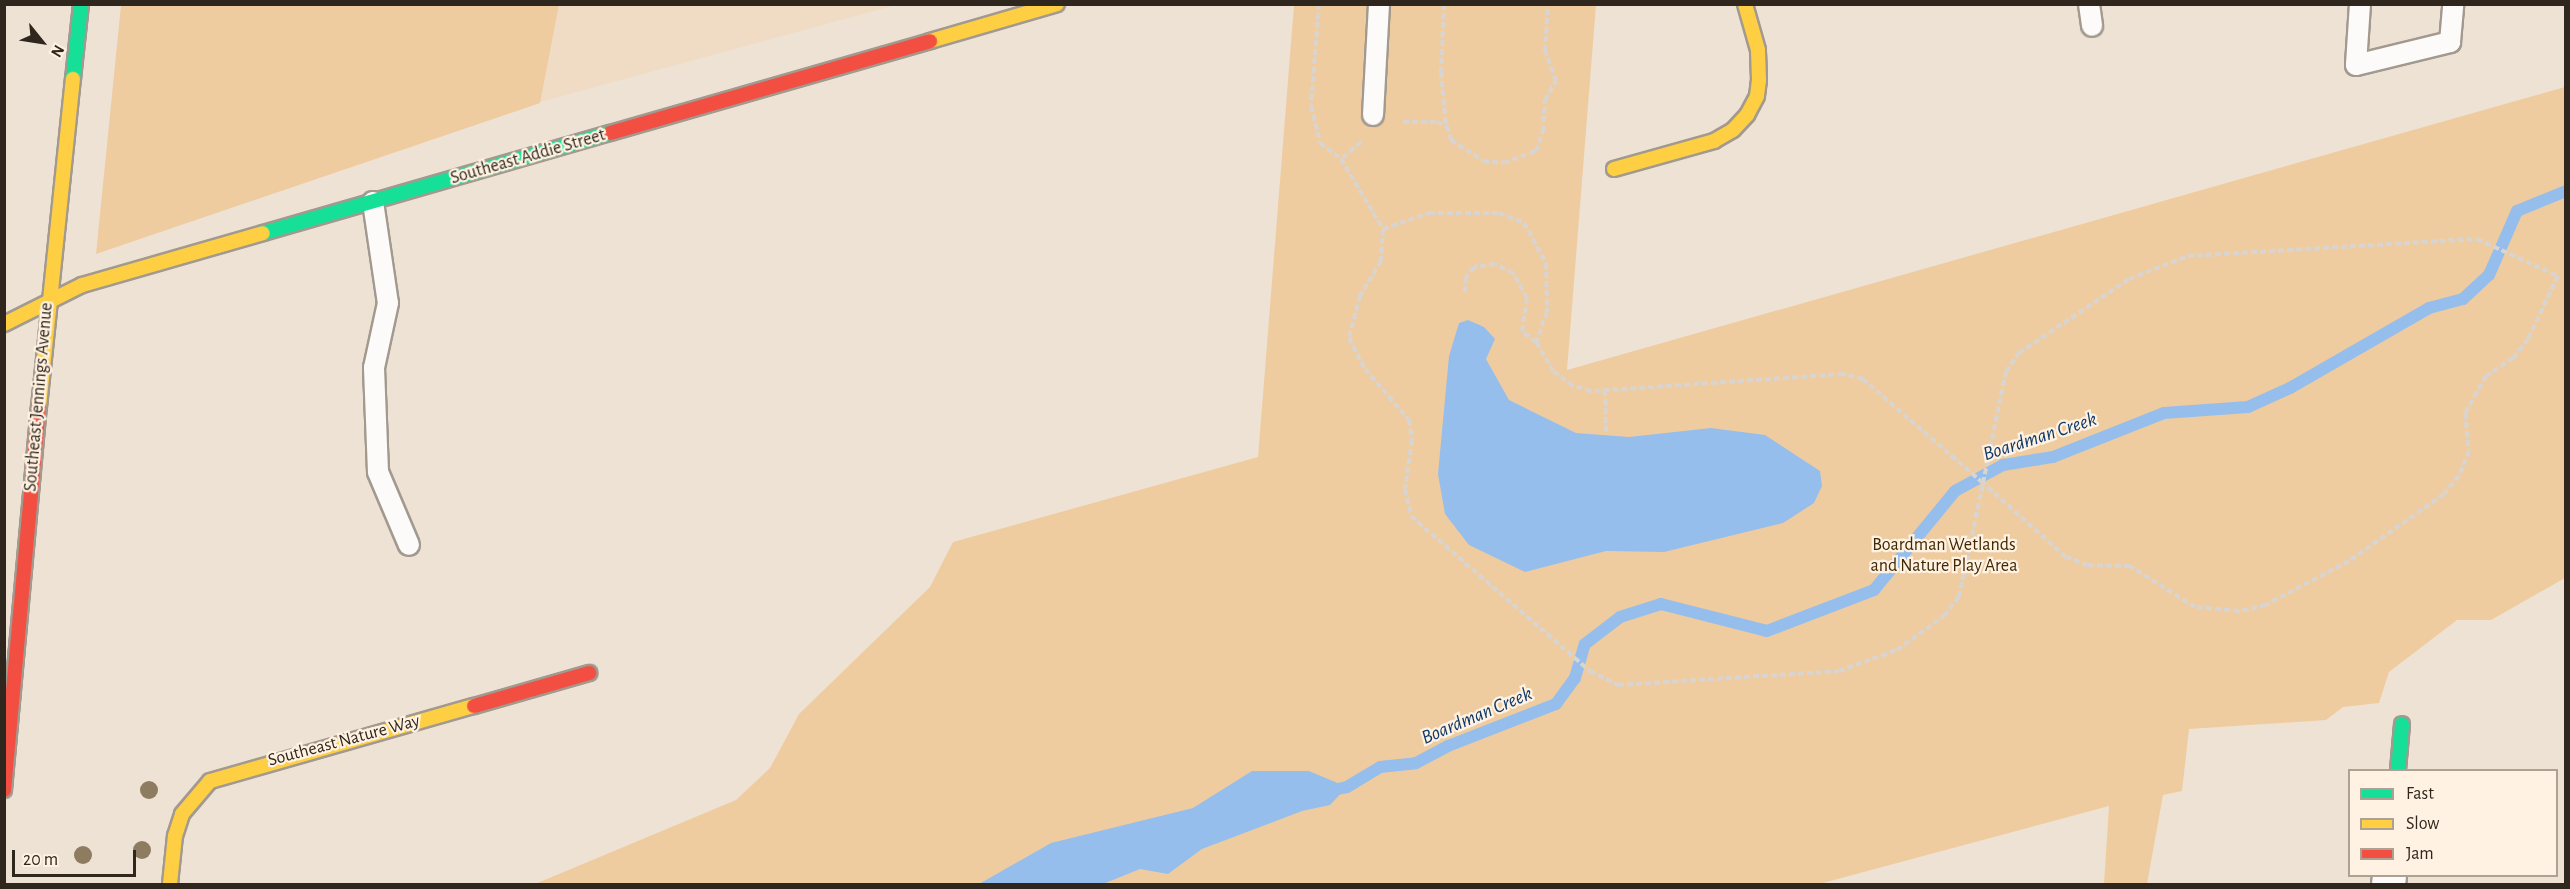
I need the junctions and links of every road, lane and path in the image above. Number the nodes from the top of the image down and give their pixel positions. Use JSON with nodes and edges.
{"nodes":[{"id":1,"x":81,"y":4,"type":"edge"},
{"id":2,"x":1057,"y":4,"type":"edge"},
{"id":3,"x":1319,"y":4,"type":"edge"},
{"id":4,"x":1379,"y":4,"type":"edge"},
{"id":5,"x":1444,"y":4,"type":"edge"},
{"id":6,"x":1548,"y":4,"type":"edge"},
{"id":7,"x":1745,"y":4,"type":"edge"},
{"id":8,"x":2089,"y":4,"type":"edge"},
{"id":9,"x":2360,"y":4,"type":"edge"},
{"id":10,"x":2453,"y":4,"type":"edge"},
{"id":11,"x":2092,"y":26,"type":"dead end"},
{"id":12,"x":1373,"y":115,"type":"junction"},
{"id":13,"x":1446,"y":126,"type":"junction"},
{"id":14,"x":1341,"y":159,"type":"junction"},
{"id":15,"x":1614,"y":168,"type":"dead end"},
{"id":16,"x":373,"y":202,"type":"junction"},
{"id":17,"x":1383,"y":229,"type":"junction"},
{"id":18,"x":1465,"y":292,"type":"dead end"},
{"id":19,"x":48,"y":303,"type":"junction"},
{"id":20,"x":4,"y":324,"type":"edge"},
{"id":21,"x":1536,"y":342,"type":"junction"},
{"id":22,"x":1605,"y":390,"type":"junction"},
{"id":23,"x":1606,"y":432,"type":"dead end"},
{"id":24,"x":1983,"y":483,"type":"junction"},
{"id":25,"x":409,"y":545,"type":"dead end"},
{"id":26,"x":589,"y":673,"type":"dead end"},
{"id":27,"x":2402,"y":724,"type":"dead end"},
{"id":28,"x":2398,"y":769,"type":"edge"},
{"id":29,"x":4,"y":790,"type":"edge"},
{"id":30,"x":170,"y":885,"type":"edge"}],
"edges":[{"from":1,"to":19,"type":"street","name":"Southeast Jennings Avenue"},
{"from":2,"to":16,"type":"street","name":"Southeast Addie Street"},
{"from":3,"to":14,"type":"path"},
{"from":4,"to":12,"type":"lane"},
{"from":5,"to":13,"type":"path"},
{"from":6,"to":13,"type":"path"},
{"from":7,"to":15,"type":"street"},
{"from":8,"to":11,"type":"lane"},
{"from":9,"to":10,"type":"lane"},
{"from":12,"to":13,"type":"path"},
{"from":12,"to":14,"type":"path"},
{"from":14,"to":17,"type":"path"},
{"from":16,"to":19,"type":"street","name":"Southeast Addie Street"},
{"from":16,"to":25,"type":"lane"},
{"from":17,"to":21,"type":"path"},
{"from":17,"to":24,"type":"path"},
{"from":18,"to":21,"type":"path"},
{"from":19,"to":20,"type":"street","name":"Southeast Addie Street"},
{"from":19,"to":29,"type":"street","name":"Southeast Jennings Avenue"},
{"from":21,"to":22,"type":"path"},
{"from":22,"to":23,"type":"path"},
{"from":22,"to":24,"type":"path"},
{"from":24,"to":24,"type":"path"},
{"from":26,"to":30,"type":"street","name":"Southeast Nature Way"},
{"from":27,"to":28,"type":"street"}]}
